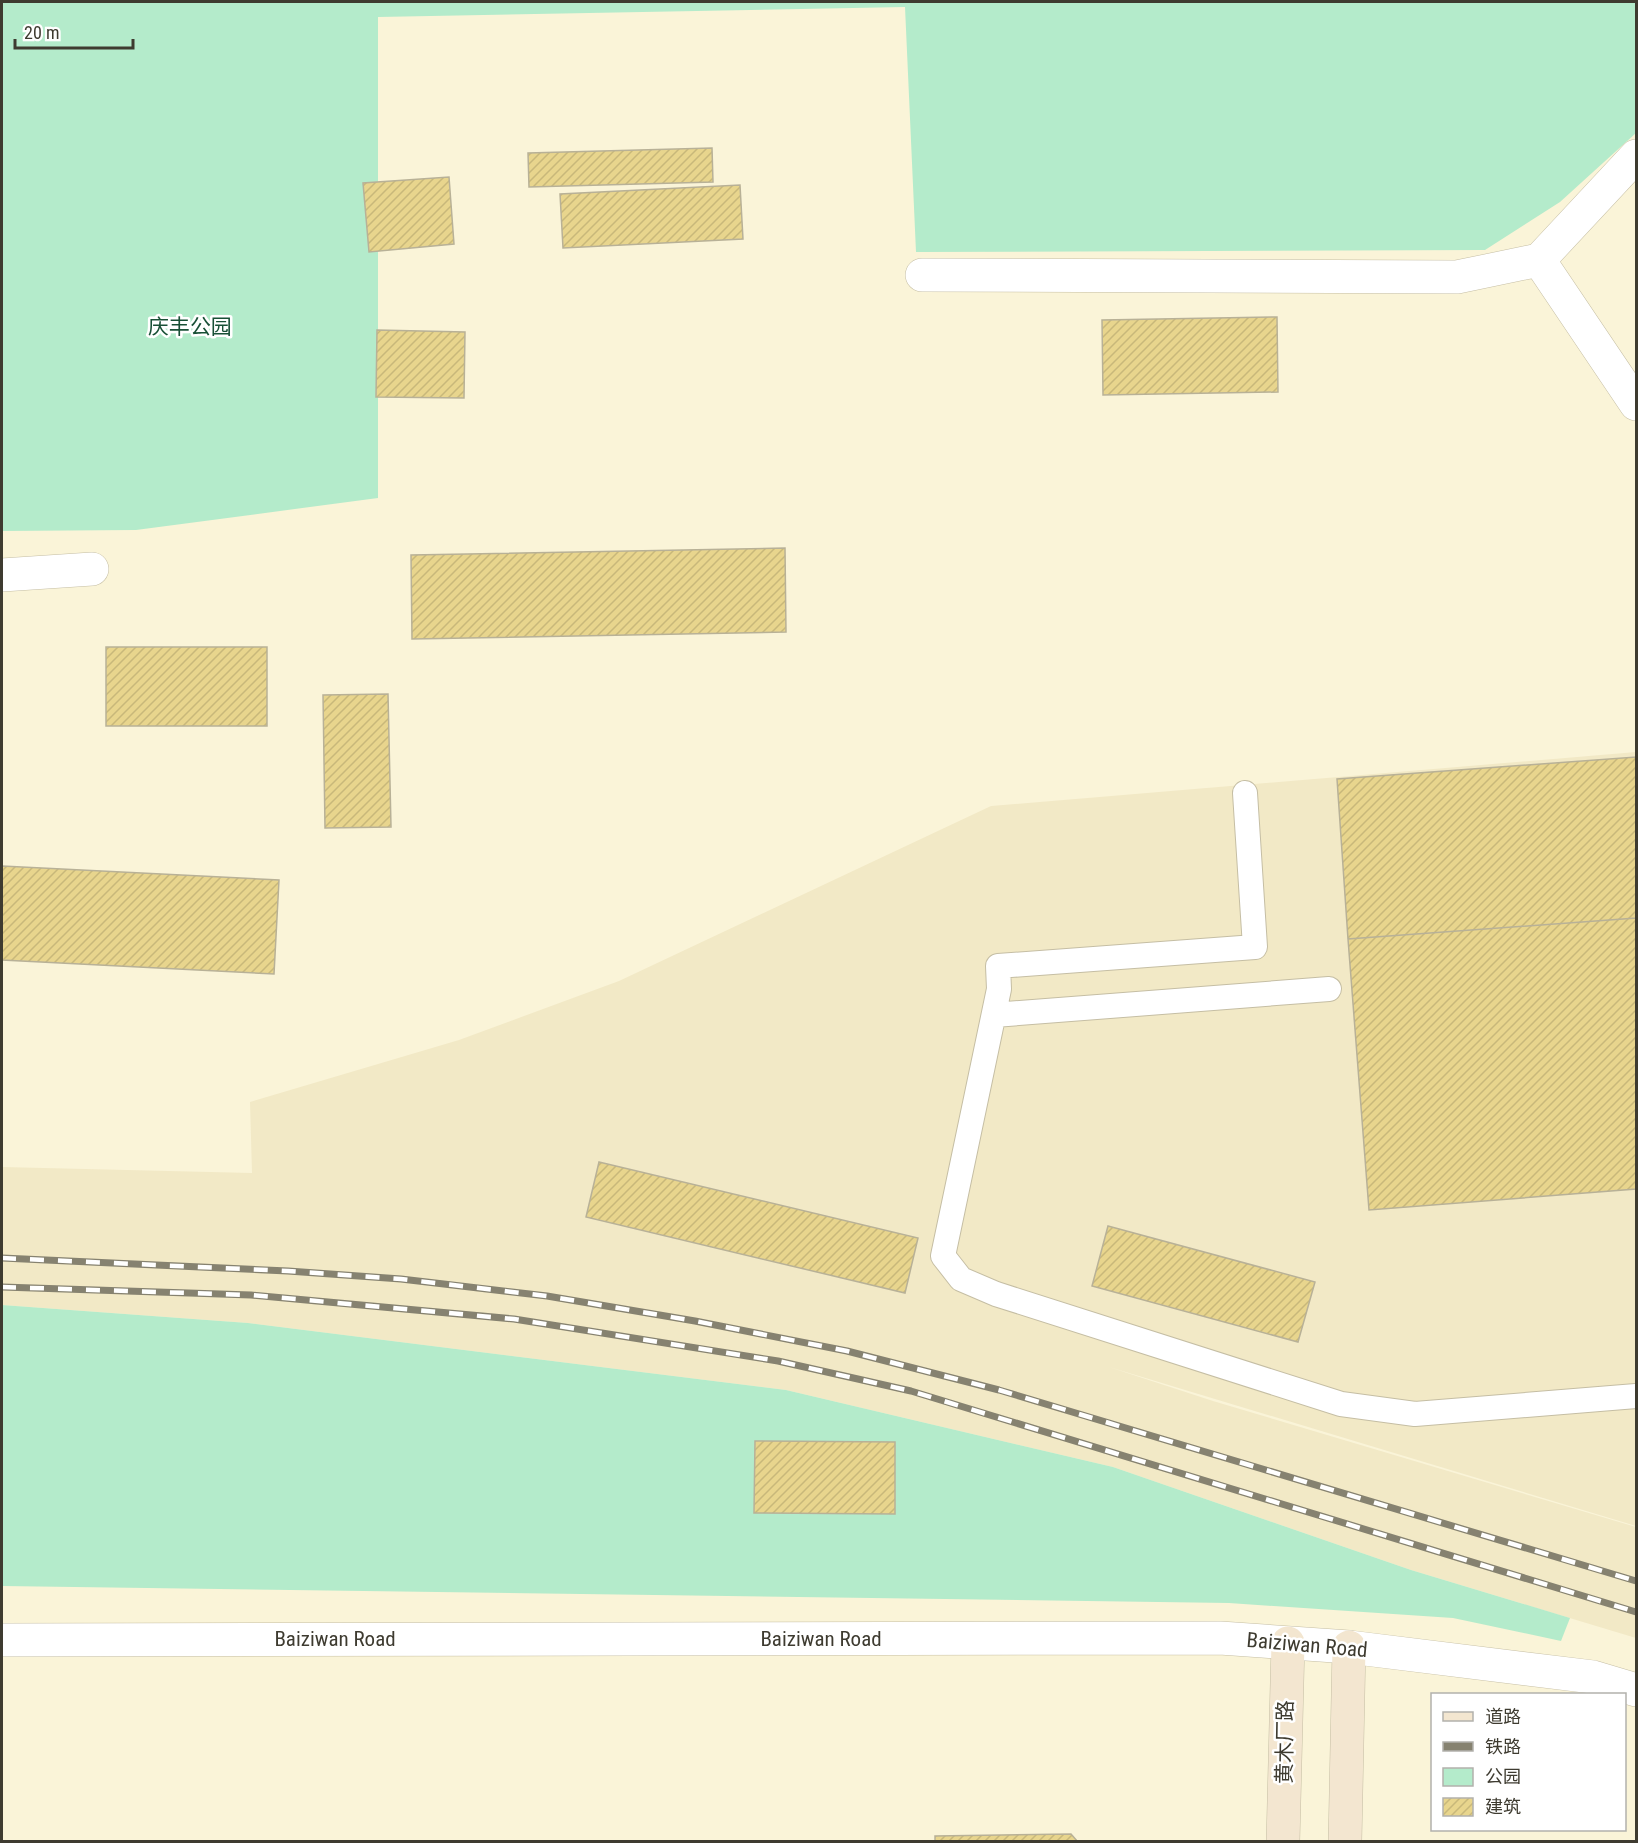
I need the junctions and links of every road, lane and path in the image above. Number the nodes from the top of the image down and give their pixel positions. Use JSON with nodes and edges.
{"nodes":[{"id":1,"x":1636,"y":156,"type":"edge"},
{"id":2,"x":1539,"y":260,"type":"junction"},
{"id":3,"x":922,"y":275,"type":"dead end"},
{"id":4,"x":1631,"y":387,"type":"edge"},
{"id":5,"x":92,"y":569,"type":"dead end"},
{"id":6,"x":2,"y":575,"type":"edge"},
{"id":7,"x":1245,"y":793,"type":"dead end"},
{"id":8,"x":1329,"y":988,"type":"dead end"},
{"id":9,"x":994,"y":1015,"type":"junction"},
{"id":10,"x":1636,"y":1396,"type":"edge"},
{"id":11,"x":2,"y":1640,"type":"edge"},
{"id":12,"x":1288,"y":1643,"type":"junction"},
{"id":13,"x":1349,"y":1647,"type":"junction"},
{"id":14,"x":1636,"y":1690,"type":"edge"},
{"id":15,"x":1283,"y":1842,"type":"edge"},
{"id":16,"x":1345,"y":1842,"type":"edge"}],
"edges":[{"from":1,"to":2,"type":"street"},
{"from":2,"to":3,"type":"street"},
{"from":2,"to":4,"type":"street"},
{"from":5,"to":6,"type":"street"},
{"from":7,"to":9,"type":"lane"},
{"from":8,"to":9,"type":"lane"},
{"from":9,"to":10,"type":"lane"},
{"from":11,"to":12,"type":"street","name":"Baiziwan Road"},
{"from":12,"to":13,"type":"street","name":"Baiziwan Road"},
{"from":12,"to":15,"type":"main road","name":"黄木厂路"},
{"from":13,"to":14,"type":"street","name":"Baiziwan Road"},
{"from":13,"to":16,"type":"main road"}]}
